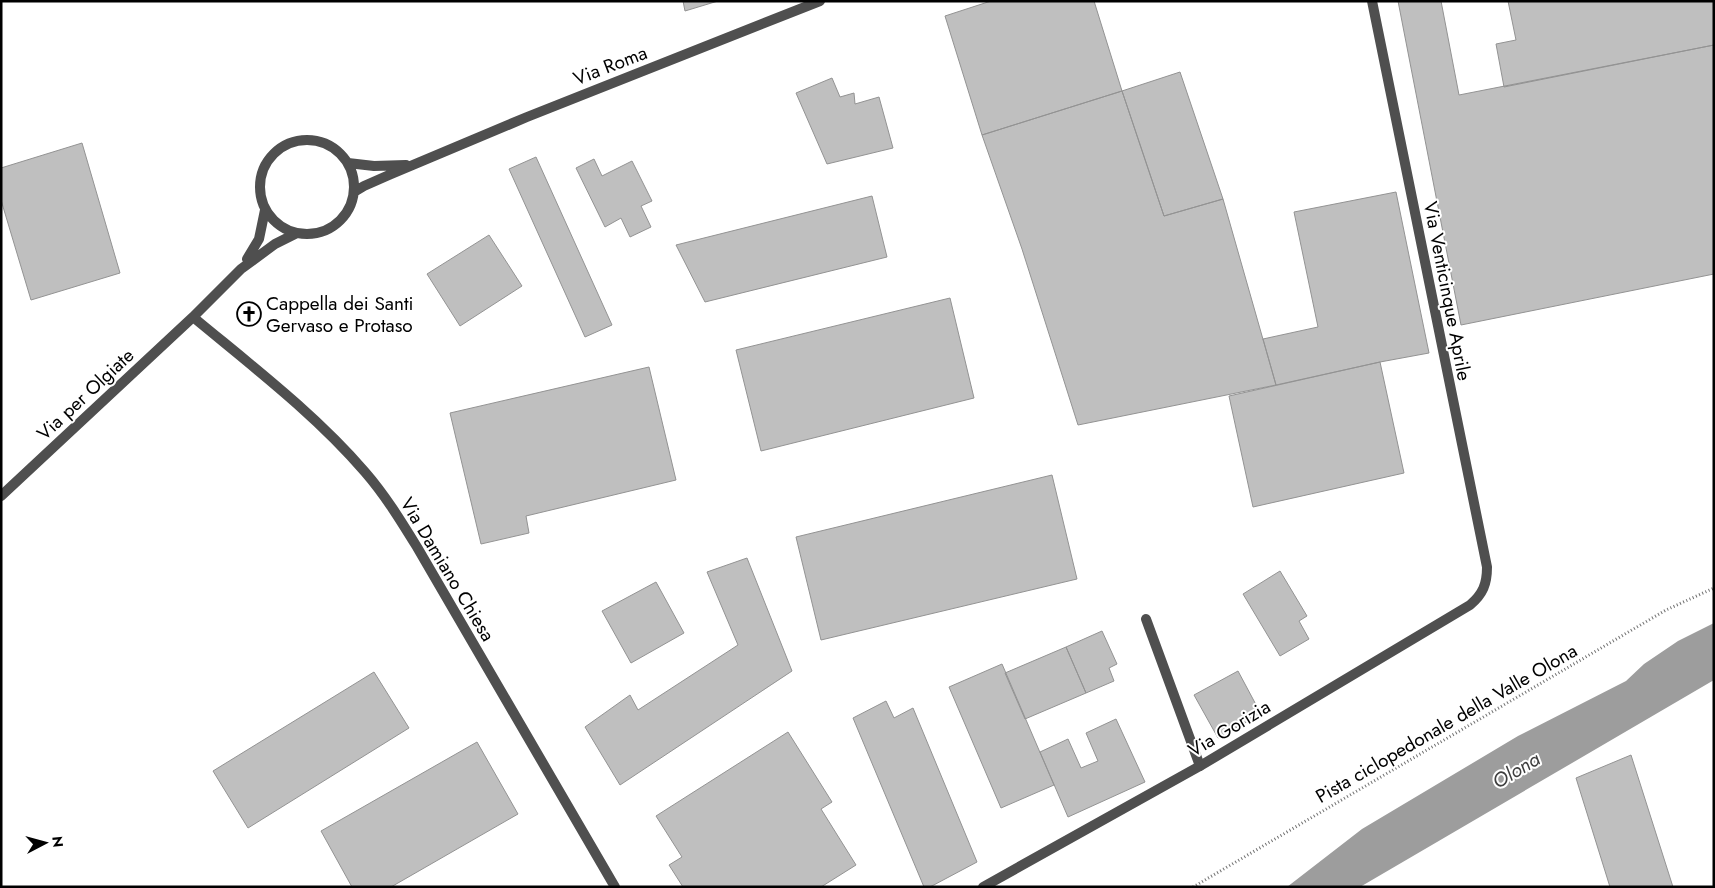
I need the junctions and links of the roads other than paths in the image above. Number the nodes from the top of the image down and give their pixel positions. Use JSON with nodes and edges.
{"nodes":[{"id":1,"x":820,"y":1,"type":"edge"},
{"id":2,"x":1372,"y":1,"type":"edge"},
{"id":3,"x":348,"y":163,"type":"junction"},
{"id":4,"x":415,"y":164,"type":"junction"},
{"id":5,"x":354,"y":192,"type":"junction"},
{"id":6,"x":265,"y":210,"type":"junction"},
{"id":7,"x":297,"y":233,"type":"junction"},
{"id":8,"x":241,"y":268,"type":"junction"},
{"id":9,"x":193,"y":317,"type":"junction"},
{"id":10,"x":1,"y":496,"type":"edge"},
{"id":11,"x":1484,"y":589,"type":"joint"},
{"id":12,"x":1146,"y":619,"type":"dead end"},
{"id":13,"x":1200,"y":766,"type":"junction"},
{"id":14,"x":615,"y":887,"type":"edge"},
{"id":15,"x":983,"y":887,"type":"edge"}],
"edges":[{"from":1,"to":4,"type":"street","name":"Via Roma"},
{"from":2,"to":11,"type":"street","name":"Via Venticinque Aprile"},
{"from":3,"to":4,"type":"street","name":"Via Roma"},
{"from":3,"to":5,"type":"street"},
{"from":3,"to":6,"type":"street"},
{"from":4,"to":5,"type":"street","name":"Via Roma"},
{"from":5,"to":7,"type":"street"},
{"from":6,"to":7,"type":"street"},
{"from":6,"to":8,"type":"street"},
{"from":7,"to":8,"type":"street"},
{"from":8,"to":9,"type":"street"},
{"from":9,"to":10,"type":"street","name":"Via per Olgiate"},
{"from":9,"to":14,"type":"street","name":"Via Damiano Chiesa"},
{"from":11,"to":13,"type":"street","name":"Via Gorizia"},
{"from":12,"to":13,"type":"street"},
{"from":13,"to":15,"type":"street","name":"Via Gorizia"}]}
